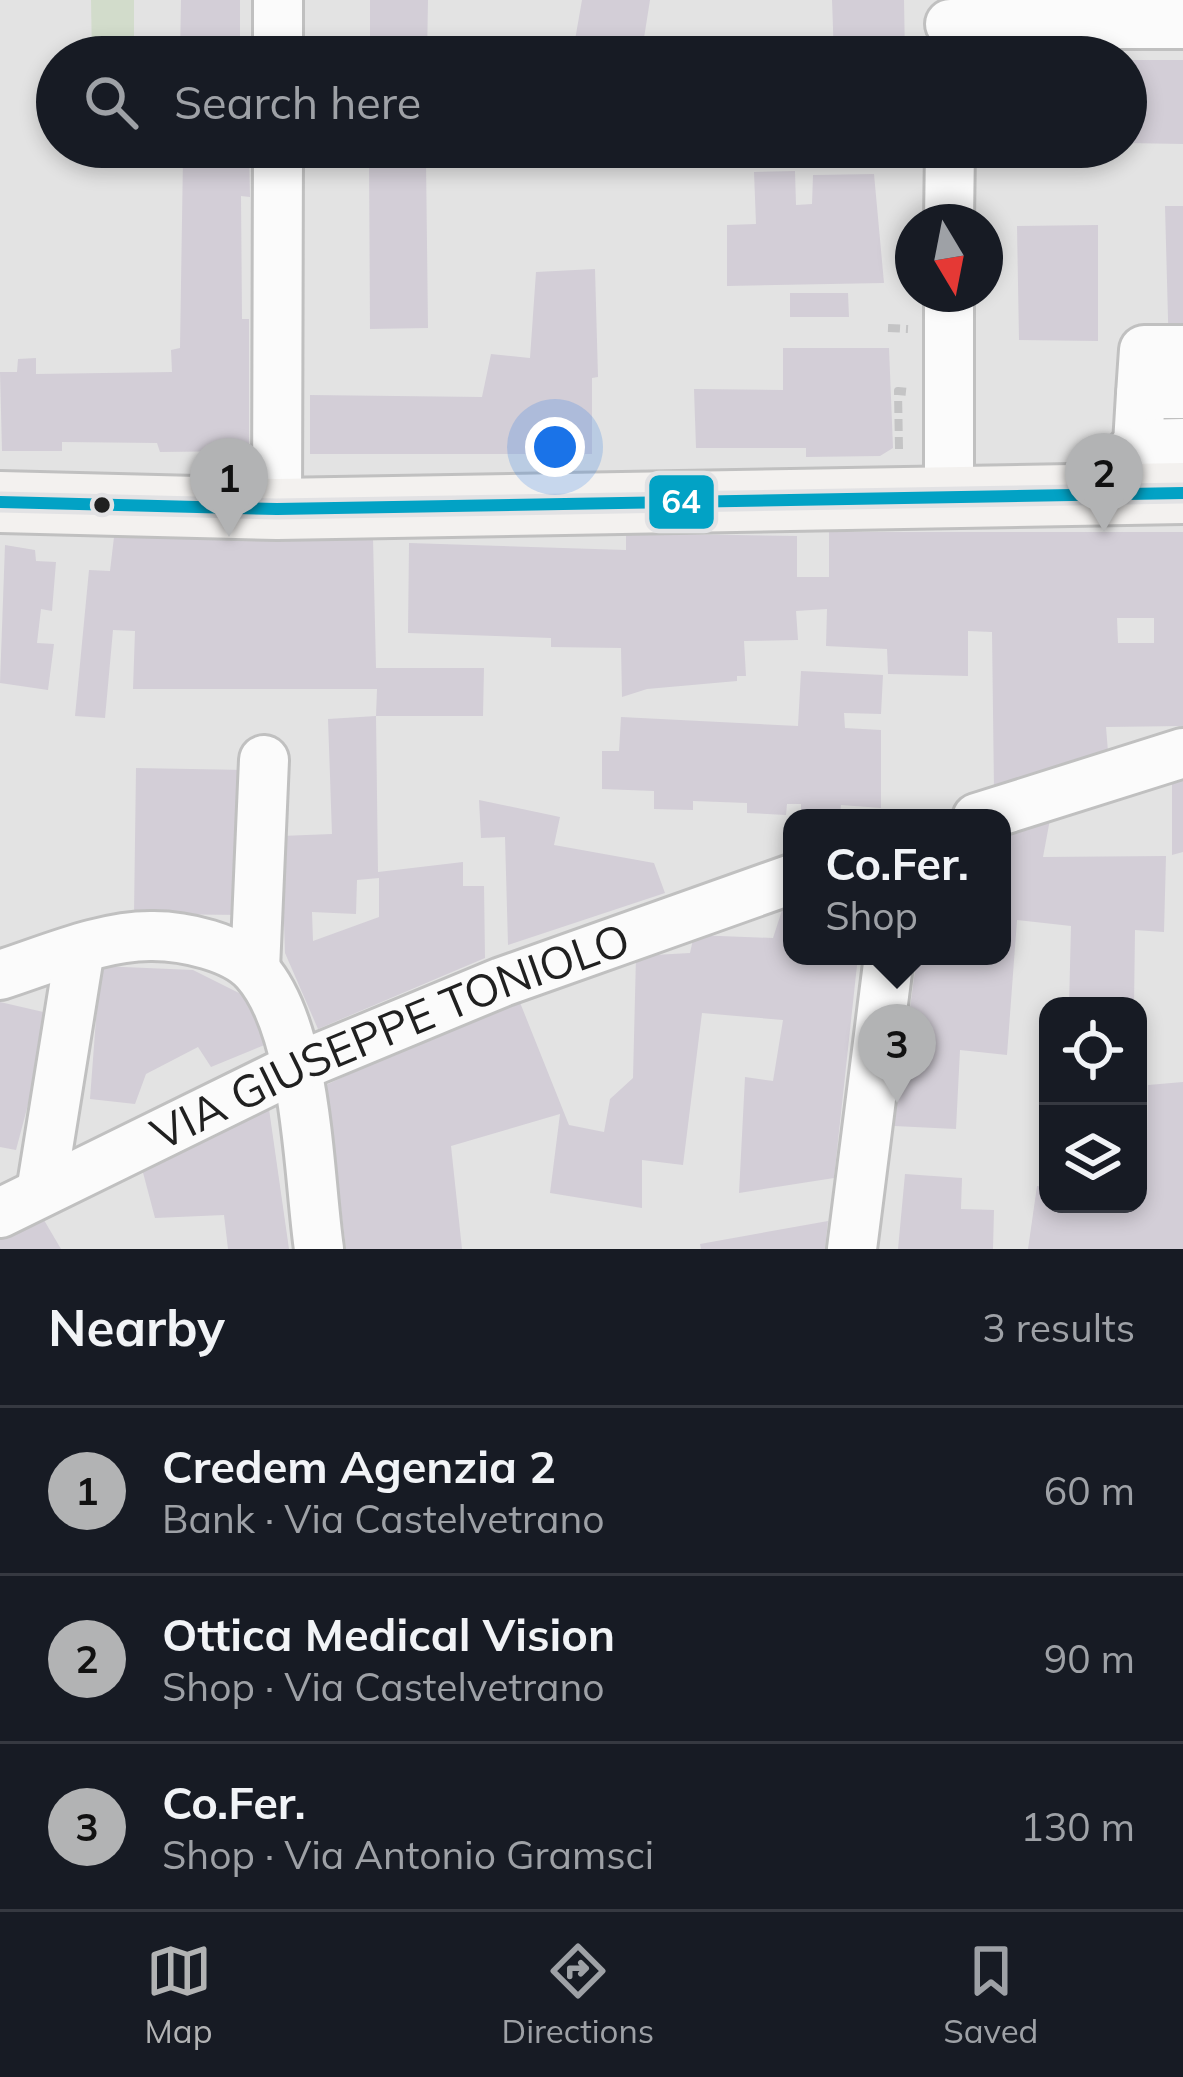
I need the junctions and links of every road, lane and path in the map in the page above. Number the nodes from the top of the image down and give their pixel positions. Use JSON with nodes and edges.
{"nodes":[{"id":1,"x":278,"y":0,"type":"edge"},
{"id":2,"x":1183,"y":24,"type":"edge"},
{"id":3,"x":950,"y":27,"type":"edge"},
{"id":4,"x":278,"y":36,"type":"edge"},
{"id":5,"x":278,"y":168,"type":"edge"},
{"id":6,"x":950,"y":168,"type":"edge"},
{"id":7,"x":950,"y":204,"type":"edge"},
{"id":8,"x":950,"y":312,"type":"edge"},
{"id":9,"x":888,"y":328,"type":"dead end"},
{"id":10,"x":910,"y":329,"type":"dead end"},
{"id":11,"x":1183,"y":350,"type":"edge"},
{"id":12,"x":898,"y":391,"type":"dead end"},
{"id":13,"x":1162,"y":394,"type":"edge"},
{"id":14,"x":1160,"y":443,"type":"edge"},
{"id":15,"x":899,"y":450,"type":"dead end"},
{"id":16,"x":1183,"y":493,"type":"edge"},
{"id":17,"x":1087,"y":494,"type":"junction"},
{"id":18,"x":949,"y":499,"type":"junction"},
{"id":19,"x":0,"y":502,"type":"edge"},
{"id":20,"x":277,"y":508,"type":"junction"},
{"id":21,"x":1183,"y":753,"type":"edge"},
{"id":22,"x":264,"y":760,"type":"dead end"},
{"id":23,"x":1006,"y":809,"type":"edge"},
{"id":24,"x":783,"y":882,"type":"edge"},
{"id":25,"x":80,"y":950,"type":"junction"},
{"id":26,"x":888,"y":965,"type":"edge"},
{"id":27,"x":255,"y":969,"type":"junction"},
{"id":28,"x":0,"y":975,"type":"edge"},
{"id":29,"x":295,"y":1068,"type":"junction"},
{"id":30,"x":20,"y":1202,"type":"edge"},
{"id":31,"x":319,"y":1249,"type":"edge"},
{"id":32,"x":852,"y":1249,"type":"edge"}],
"edges":[{"from":1,"to":4,"type":"street"},
{"from":2,"to":3,"type":"street"},
{"from":5,"to":20,"type":"street"},
{"from":6,"to":7,"type":"street"},
{"from":8,"to":18,"type":"street"},
{"from":9,"to":10,"type":"path"},
{"from":11,"to":13,"type":"street"},
{"from":12,"to":15,"type":"path"},
{"from":13,"to":14,"type":"street"},
{"from":14,"to":17,"type":"street"},
{"from":16,"to":17,"type":"main road"},
{"from":17,"to":18,"type":"main road"},
{"from":18,"to":20,"type":"main road"},
{"from":19,"to":20,"type":"main road"},
{"from":21,"to":23,"type":"street"},
{"from":22,"to":27,"type":"street"},
{"from":24,"to":29,"type":"street","name":"VIA GIUSEPPE TONIOLO"},
{"from":25,"to":27,"type":"street"},
{"from":25,"to":28,"type":"street"},
{"from":25,"to":30,"type":"street"},
{"from":26,"to":32,"type":"street"},
{"from":27,"to":29,"type":"street"},
{"from":29,"to":30,"type":"street","name":"VIA GIUSEPPE TONIOLO"},
{"from":29,"to":31,"type":"street"}]}
